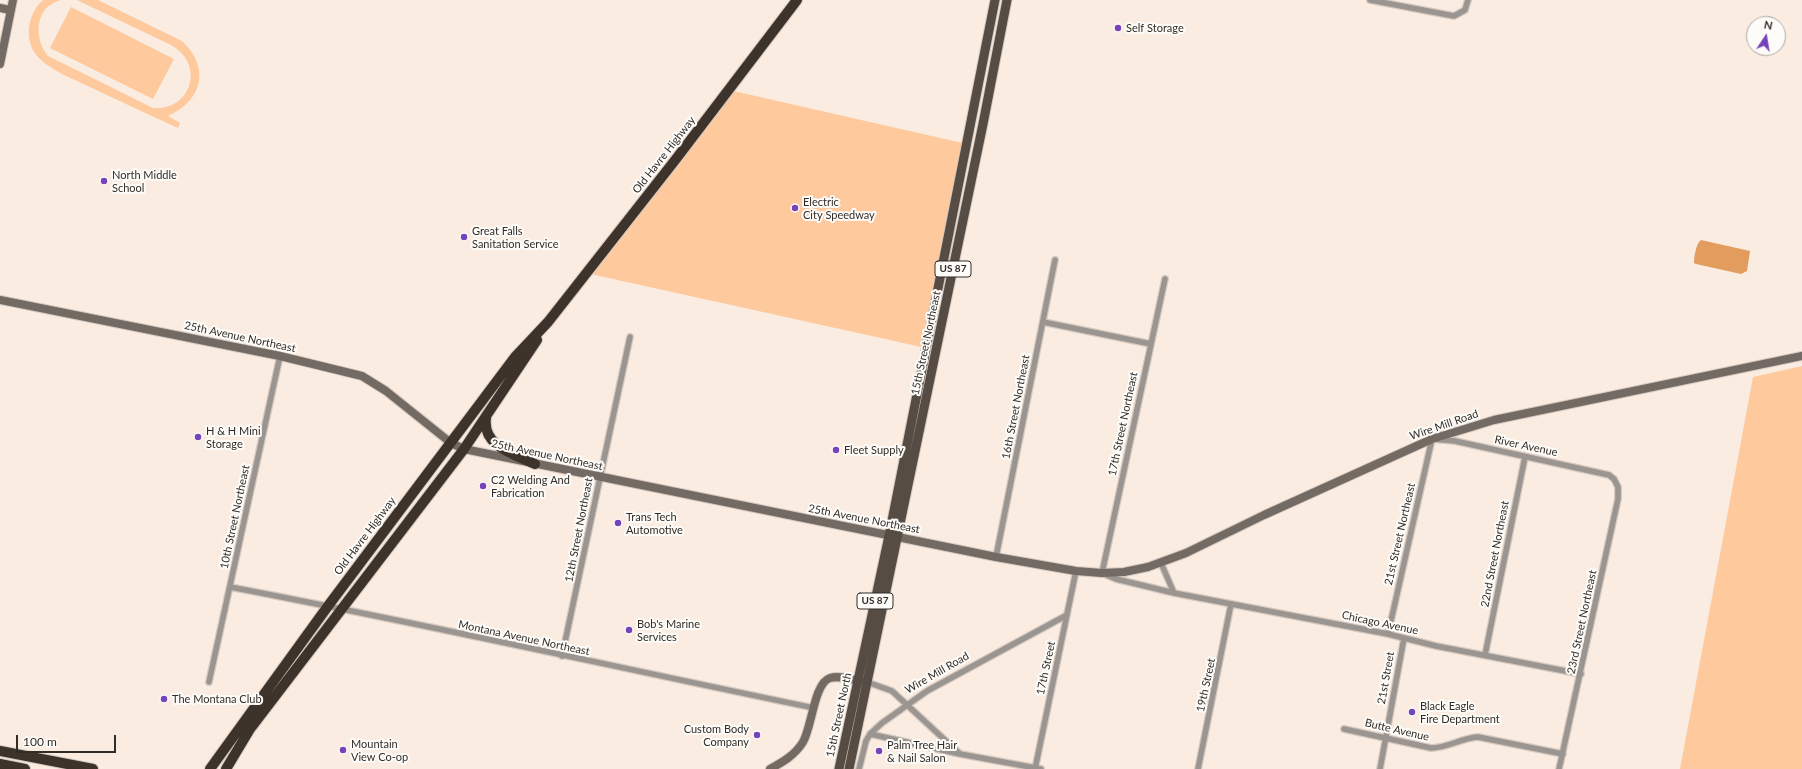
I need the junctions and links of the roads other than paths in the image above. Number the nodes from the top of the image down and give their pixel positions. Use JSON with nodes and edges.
{"nodes":[{"id":1,"x":13,"y":0,"type":"edge"},
{"id":2,"x":797,"y":0,"type":"edge"},
{"id":3,"x":995,"y":0,"type":"edge"},
{"id":4,"x":1007,"y":0,"type":"edge"},
{"id":5,"x":1370,"y":0,"type":"edge"},
{"id":6,"x":1468,"y":0,"type":"edge"},
{"id":7,"x":0,"y":8,"type":"edge"},
{"id":8,"x":10,"y":10,"type":"junction"},
{"id":9,"x":0,"y":64,"type":"edge"},
{"id":10,"x":1055,"y":260,"type":"dead end"},
{"id":11,"x":1165,"y":279,"type":"dead end"},
{"id":12,"x":0,"y":300,"type":"edge"},
{"id":13,"x":548,"y":322,"type":"junction"},
{"id":14,"x":1043,"y":322,"type":"junction"},
{"id":15,"x":630,"y":337,"type":"dead end"},
{"id":16,"x":1151,"y":344,"type":"junction"},
{"id":17,"x":280,"y":356,"type":"junction"},
{"id":18,"x":1802,"y":356,"type":"edge"},
{"id":19,"x":486,"y":417,"type":"junction"},
{"id":20,"x":1432,"y":439,"type":"junction"},
{"id":21,"x":450,"y":442,"type":"junction"},
{"id":22,"x":464,"y":449,"type":"junction"},
{"id":23,"x":1525,"y":457,"type":"junction"},
{"id":24,"x":535,"y":464,"type":"junction"},
{"id":25,"x":599,"y":477,"type":"junction"},
{"id":26,"x":1614,"y":479,"type":"joint"},
{"id":27,"x":893,"y":536,"type":"junction"},
{"id":28,"x":996,"y":557,"type":"junction"},
{"id":29,"x":1161,"y":563,"type":"junction"},
{"id":30,"x":1076,"y":571,"type":"junction"},
{"id":31,"x":1102,"y":573,"type":"junction"},
{"id":32,"x":1112,"y":573,"type":"joint"},
{"id":33,"x":230,"y":587,"type":"junction"},
{"id":34,"x":1174,"y":593,"type":"junction"},
{"id":35,"x":1231,"y":604,"type":"junction"},
{"id":36,"x":328,"y":606,"type":"junction"},
{"id":37,"x":341,"y":609,"type":"junction"},
{"id":38,"x":1067,"y":615,"type":"junction"},
{"id":39,"x":1388,"y":634,"type":"junction"},
{"id":40,"x":1404,"y":638,"type":"junction"},
{"id":41,"x":1485,"y":655,"type":"junction"},
{"id":42,"x":562,"y":656,"type":"junction"},
{"id":43,"x":865,"y":667,"type":"joint"},
{"id":44,"x":1581,"y":674,"type":"junction"},
{"id":45,"x":209,"y":682,"type":"dead end"},
{"id":46,"x":863,"y":682,"type":"junction"},
{"id":47,"x":908,"y":704,"type":"junction"},
{"id":48,"x":814,"y":708,"type":"junction"},
{"id":49,"x":1344,"y":729,"type":"dead end"},
{"id":50,"x":870,"y":734,"type":"junction"},
{"id":51,"x":1385,"y":738,"type":"junction"},
{"id":52,"x":0,"y":751,"type":"edge"},
{"id":53,"x":960,"y":754,"type":"junction"},
{"id":54,"x":1563,"y":754,"type":"junction"},
{"id":55,"x":0,"y":764,"type":"edge"},
{"id":56,"x":25,"y":769,"type":"edge"},
{"id":57,"x":93,"y":769,"type":"edge"},
{"id":58,"x":210,"y":769,"type":"edge"},
{"id":59,"x":226,"y":769,"type":"edge"},
{"id":60,"x":770,"y":769,"type":"edge"},
{"id":61,"x":840,"y":769,"type":"edge"},
{"id":62,"x":850,"y":769,"type":"edge"},
{"id":63,"x":859,"y":769,"type":"edge"},
{"id":64,"x":1037,"y":769,"type":"edge"},
{"id":65,"x":1198,"y":769,"type":"edge"},
{"id":66,"x":1380,"y":769,"type":"edge"},
{"id":67,"x":1559,"y":769,"type":"edge"}],
"edges":[{"from":1,"to":8,"type":"street"},
{"from":2,"to":13,"type":"highway","name":"Old Havre Highway"},
{"from":3,"to":27,"type":"main road","name":"15th Street Northeast","number":"US 87"},
{"from":4,"to":27,"type":"main road","name":"15th Street Northeast","number":"US 87"},
{"from":5,"to":6,"type":"street"},
{"from":7,"to":8,"type":"street"},
{"from":8,"to":9,"type":"street"},
{"from":10,"to":14,"type":"street","name":"16th Street Northeast"},
{"from":11,"to":16,"type":"street","name":"17th Street Northeast"},
{"from":12,"to":17,"type":"street","name":"25th Avenue Northeast"},
{"from":13,"to":19,"type":"highway","name":"Old Havre Highway"},
{"from":13,"to":21,"type":"highway","name":"Old Havre Highway"},
{"from":14,"to":16,"type":"street"},
{"from":14,"to":28,"type":"street","name":"16th Street Northeast"},
{"from":15,"to":25,"type":"street","name":"12th Street Northeast"},
{"from":16,"to":31,"type":"street","name":"17th Street Northeast"},
{"from":17,"to":21,"type":"street","name":"25th Avenue Northeast"},
{"from":17,"to":33,"type":"street","name":"10th Street Northeast"},
{"from":18,"to":20,"type":"street","name":"Wire Mill Road"},
{"from":19,"to":22,"type":"highway","name":"Old Havre Highway"},
{"from":19,"to":24,"type":"highway"},
{"from":20,"to":23,"type":"street","name":"River Avenue"},
{"from":20,"to":29,"type":"street","name":"Wire Mill Road"},
{"from":20,"to":39,"type":"street","name":"21st Street Northeast"},
{"from":21,"to":22,"type":"street","name":"25th Avenue Northeast"},
{"from":21,"to":36,"type":"highway","name":"Old Havre Highway"},
{"from":22,"to":24,"type":"street","name":"25th Avenue Northeast"},
{"from":22,"to":37,"type":"highway","name":"Old Havre Highway"},
{"from":23,"to":26,"type":"street","name":"River Avenue"},
{"from":23,"to":41,"type":"street","name":"22nd Street Northeast"},
{"from":24,"to":25,"type":"street","name":"25th Avenue Northeast"},
{"from":25,"to":27,"type":"street","name":"25th Avenue Northeast"},
{"from":25,"to":42,"type":"street","name":"12th Street Northeast"},
{"from":26,"to":44,"type":"street","name":"23rd Street Northeast"},
{"from":27,"to":28,"type":"street","name":"25th Avenue Northeast"},
{"from":27,"to":43,"type":"main road","name":"15th Street Northeast","number":"US 87"},
{"from":28,"to":30,"type":"street","name":"25th Avenue Northeast"},
{"from":29,"to":32,"type":"street","name":"Wire Mill Road"},
{"from":29,"to":34,"type":"street"},
{"from":30,"to":31,"type":"street","name":"25th Avenue Northeast"},
{"from":30,"to":38,"type":"street","name":"17th Street"},
{"from":31,"to":32,"type":"street","name":"25th Avenue Northeast"},
{"from":31,"to":34,"type":"street","name":"Chicago Avenue"},
{"from":33,"to":36,"type":"street","name":"Montana Avenue Northeast"},
{"from":33,"to":45,"type":"street","name":"10th Street Northeast"},
{"from":34,"to":35,"type":"street","name":"Chicago Avenue"},
{"from":35,"to":39,"type":"street","name":"Chicago Avenue"},
{"from":35,"to":65,"type":"street","name":"19th Street"},
{"from":36,"to":37,"type":"street","name":"Montana Avenue Northeast"},
{"from":36,"to":58,"type":"highway","name":"Old Havre Highway"},
{"from":37,"to":42,"type":"street","name":"Montana Avenue Northeast"},
{"from":37,"to":59,"type":"highway","name":"Old Havre Highway"},
{"from":38,"to":47,"type":"street","name":"Wire Mill Road"},
{"from":38,"to":64,"type":"street","name":"17th Street"},
{"from":39,"to":40,"type":"street","name":"Chicago Avenue"},
{"from":40,"to":41,"type":"street","name":"Chicago Avenue"},
{"from":40,"to":51,"type":"street","name":"21st Street"},
{"from":41,"to":44,"type":"street","name":"Chicago Avenue"},
{"from":42,"to":48,"type":"street","name":"Montana Avenue Northeast"},
{"from":43,"to":46,"type":"main road","name":"15th Street North","number":"US 87"},
{"from":44,"to":54,"type":"street","name":"23rd Street Northeast"},
{"from":46,"to":47,"type":"street","name":"Wire Mill Road"},
{"from":46,"to":48,"type":"street","name":"Wire Mill Road"},
{"from":46,"to":61,"type":"main road","name":"15th Street North","number":"US 87"},
{"from":46,"to":62,"type":"main road","name":"15th Street North","number":"US 87"},
{"from":47,"to":50,"type":"street"},
{"from":47,"to":53,"type":"street"},
{"from":48,"to":60,"type":"street","name":"Wire Mill Road"},
{"from":49,"to":51,"type":"street","name":"Butte Avenue"},
{"from":50,"to":53,"type":"street"},
{"from":50,"to":63,"type":"street"},
{"from":51,"to":54,"type":"street","name":"Butte Avenue"},
{"from":51,"to":66,"type":"street","name":"21st Street"},
{"from":52,"to":57,"type":"highway"},
{"from":53,"to":64,"type":"street"},
{"from":54,"to":67,"type":"street","name":"23rd Street Northeast"},
{"from":55,"to":56,"type":"highway"}]}
